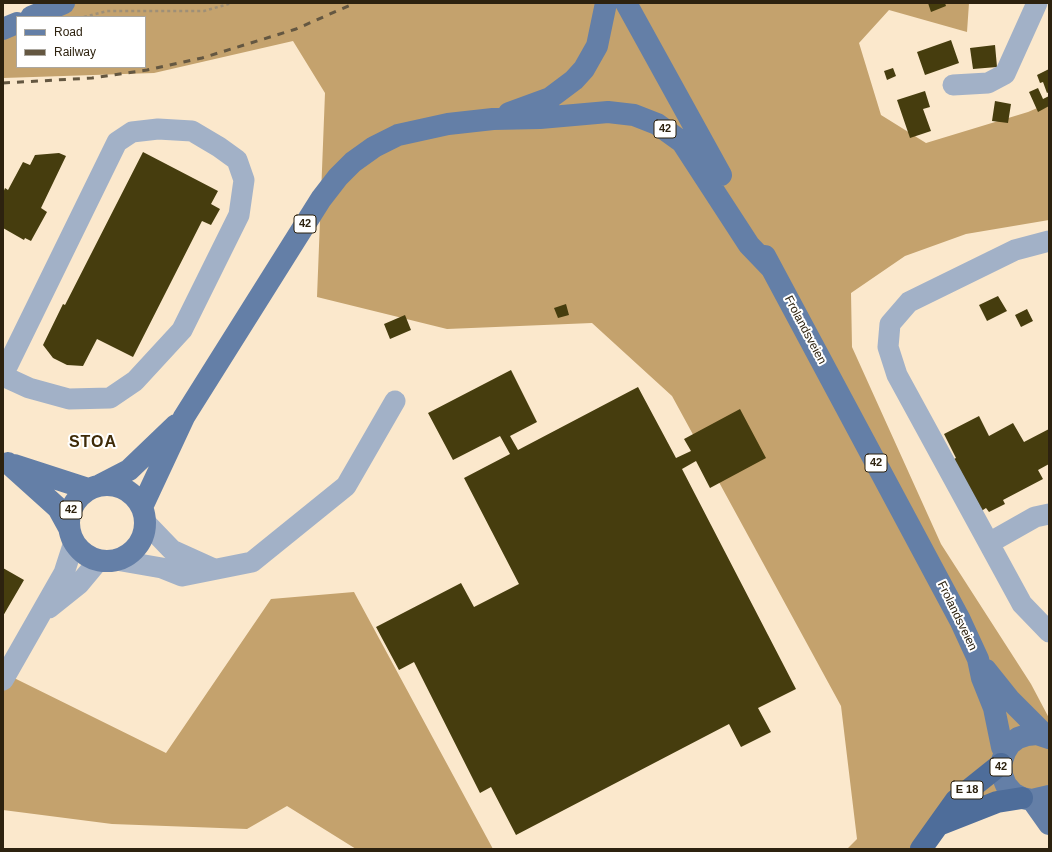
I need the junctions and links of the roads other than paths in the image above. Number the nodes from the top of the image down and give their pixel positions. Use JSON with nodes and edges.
{"nodes":[{"id":1,"x":64,"y":3,"type":"edge"},
{"id":2,"x":606,"y":3,"type":"edge"},
{"id":3,"x":626,"y":3,"type":"edge"},
{"id":4,"x":1037,"y":3,"type":"edge"},
{"id":5,"x":33,"y":16,"type":"edge"},
{"id":6,"x":16,"y":23,"type":"edge"},
{"id":7,"x":3,"y":29,"type":"edge"},
{"id":8,"x":953,"y":85,"type":"dead end"},
{"id":9,"x":493,"y":119,"type":"junction"},
{"id":10,"x":1049,"y":241,"type":"edge"},
{"id":11,"x":772,"y":269,"type":"junction"},
{"id":12,"x":3,"y":375,"type":"edge"},
{"id":13,"x":395,"y":401,"type":"dead end"},
{"id":14,"x":184,"y":417,"type":"junction"},
{"id":15,"x":5,"y":462,"type":"edge"},
{"id":16,"x":94,"y":487,"type":"junction"},
{"id":17,"x":1049,"y":514,"type":"edge"},
{"id":18,"x":144,"y":515,"type":"junction"},
{"id":19,"x":71,"y":535,"type":"junction"},
{"id":20,"x":989,"y":543,"type":"junction"},
{"id":21,"x":108,"y":560,"type":"junction"},
{"id":22,"x":214,"y":569,"type":"junction"},
{"id":23,"x":41,"y":615,"type":"junction"},
{"id":24,"x":1049,"y":632,"type":"edge"},
{"id":25,"x":978,"y":659,"type":"junction"},
{"id":26,"x":3,"y":680,"type":"edge"},
{"id":27,"x":1048,"y":737,"type":"edge"},
{"id":28,"x":1003,"y":758,"type":"junction"},
{"id":29,"x":1034,"y":798,"type":"edge"},
{"id":30,"x":940,"y":824,"type":"junction"},
{"id":31,"x":1049,"y":824,"type":"edge"},
{"id":32,"x":921,"y":849,"type":"edge"}],
"edges":[{"from":1,"to":5,"type":"main road"},
{"from":2,"to":9,"type":"main road","number":"42"},
{"from":3,"to":11,"type":"main road","name":"Frolandsveien","number":"42"},
{"from":4,"to":8,"type":"street"},
{"from":6,"to":7,"type":"main road"},
{"from":9,"to":11,"type":"main road","number":"42"},
{"from":9,"to":14,"type":"main road","number":"42"},
{"from":10,"to":20,"type":"street"},
{"from":11,"to":25,"type":"main road","name":"Frolandsveien","number":"42"},
{"from":12,"to":12,"type":"street"},
{"from":13,"to":22,"type":"street"},
{"from":14,"to":16,"type":"main road","number":"42"},
{"from":14,"to":18,"type":"main road","number":"42"},
{"from":15,"to":16,"type":"main road","number":"42"},
{"from":15,"to":19,"type":"main road","number":"42"},
{"from":16,"to":18,"type":"main road","number":"42"},
{"from":16,"to":19,"type":"main road","number":"42"},
{"from":17,"to":20,"type":"street"},
{"from":18,"to":21,"type":"main road","number":"42"},
{"from":18,"to":22,"type":"street"},
{"from":19,"to":21,"type":"main road","number":"42"},
{"from":19,"to":23,"type":"street"},
{"from":20,"to":24,"type":"street"},
{"from":21,"to":22,"type":"street"},
{"from":21,"to":23,"type":"street"},
{"from":23,"to":26,"type":"street"},
{"from":25,"to":27,"type":"main road","name":"Frolandsveien","number":"42"},
{"from":25,"to":28,"type":"main road","name":"Frolandsveien","number":"42"},
{"from":27,"to":28,"type":"main road","number":"42"},
{"from":28,"to":29,"type":"main road","number":"42"},
{"from":28,"to":30,"type":"highway","number":"E 18"},
{"from":29,"to":30,"type":"highway","number":"E 18"},
{"from":29,"to":31,"type":"main road","number":"42"},
{"from":30,"to":32,"type":"highway","number":"E 18"}]}
